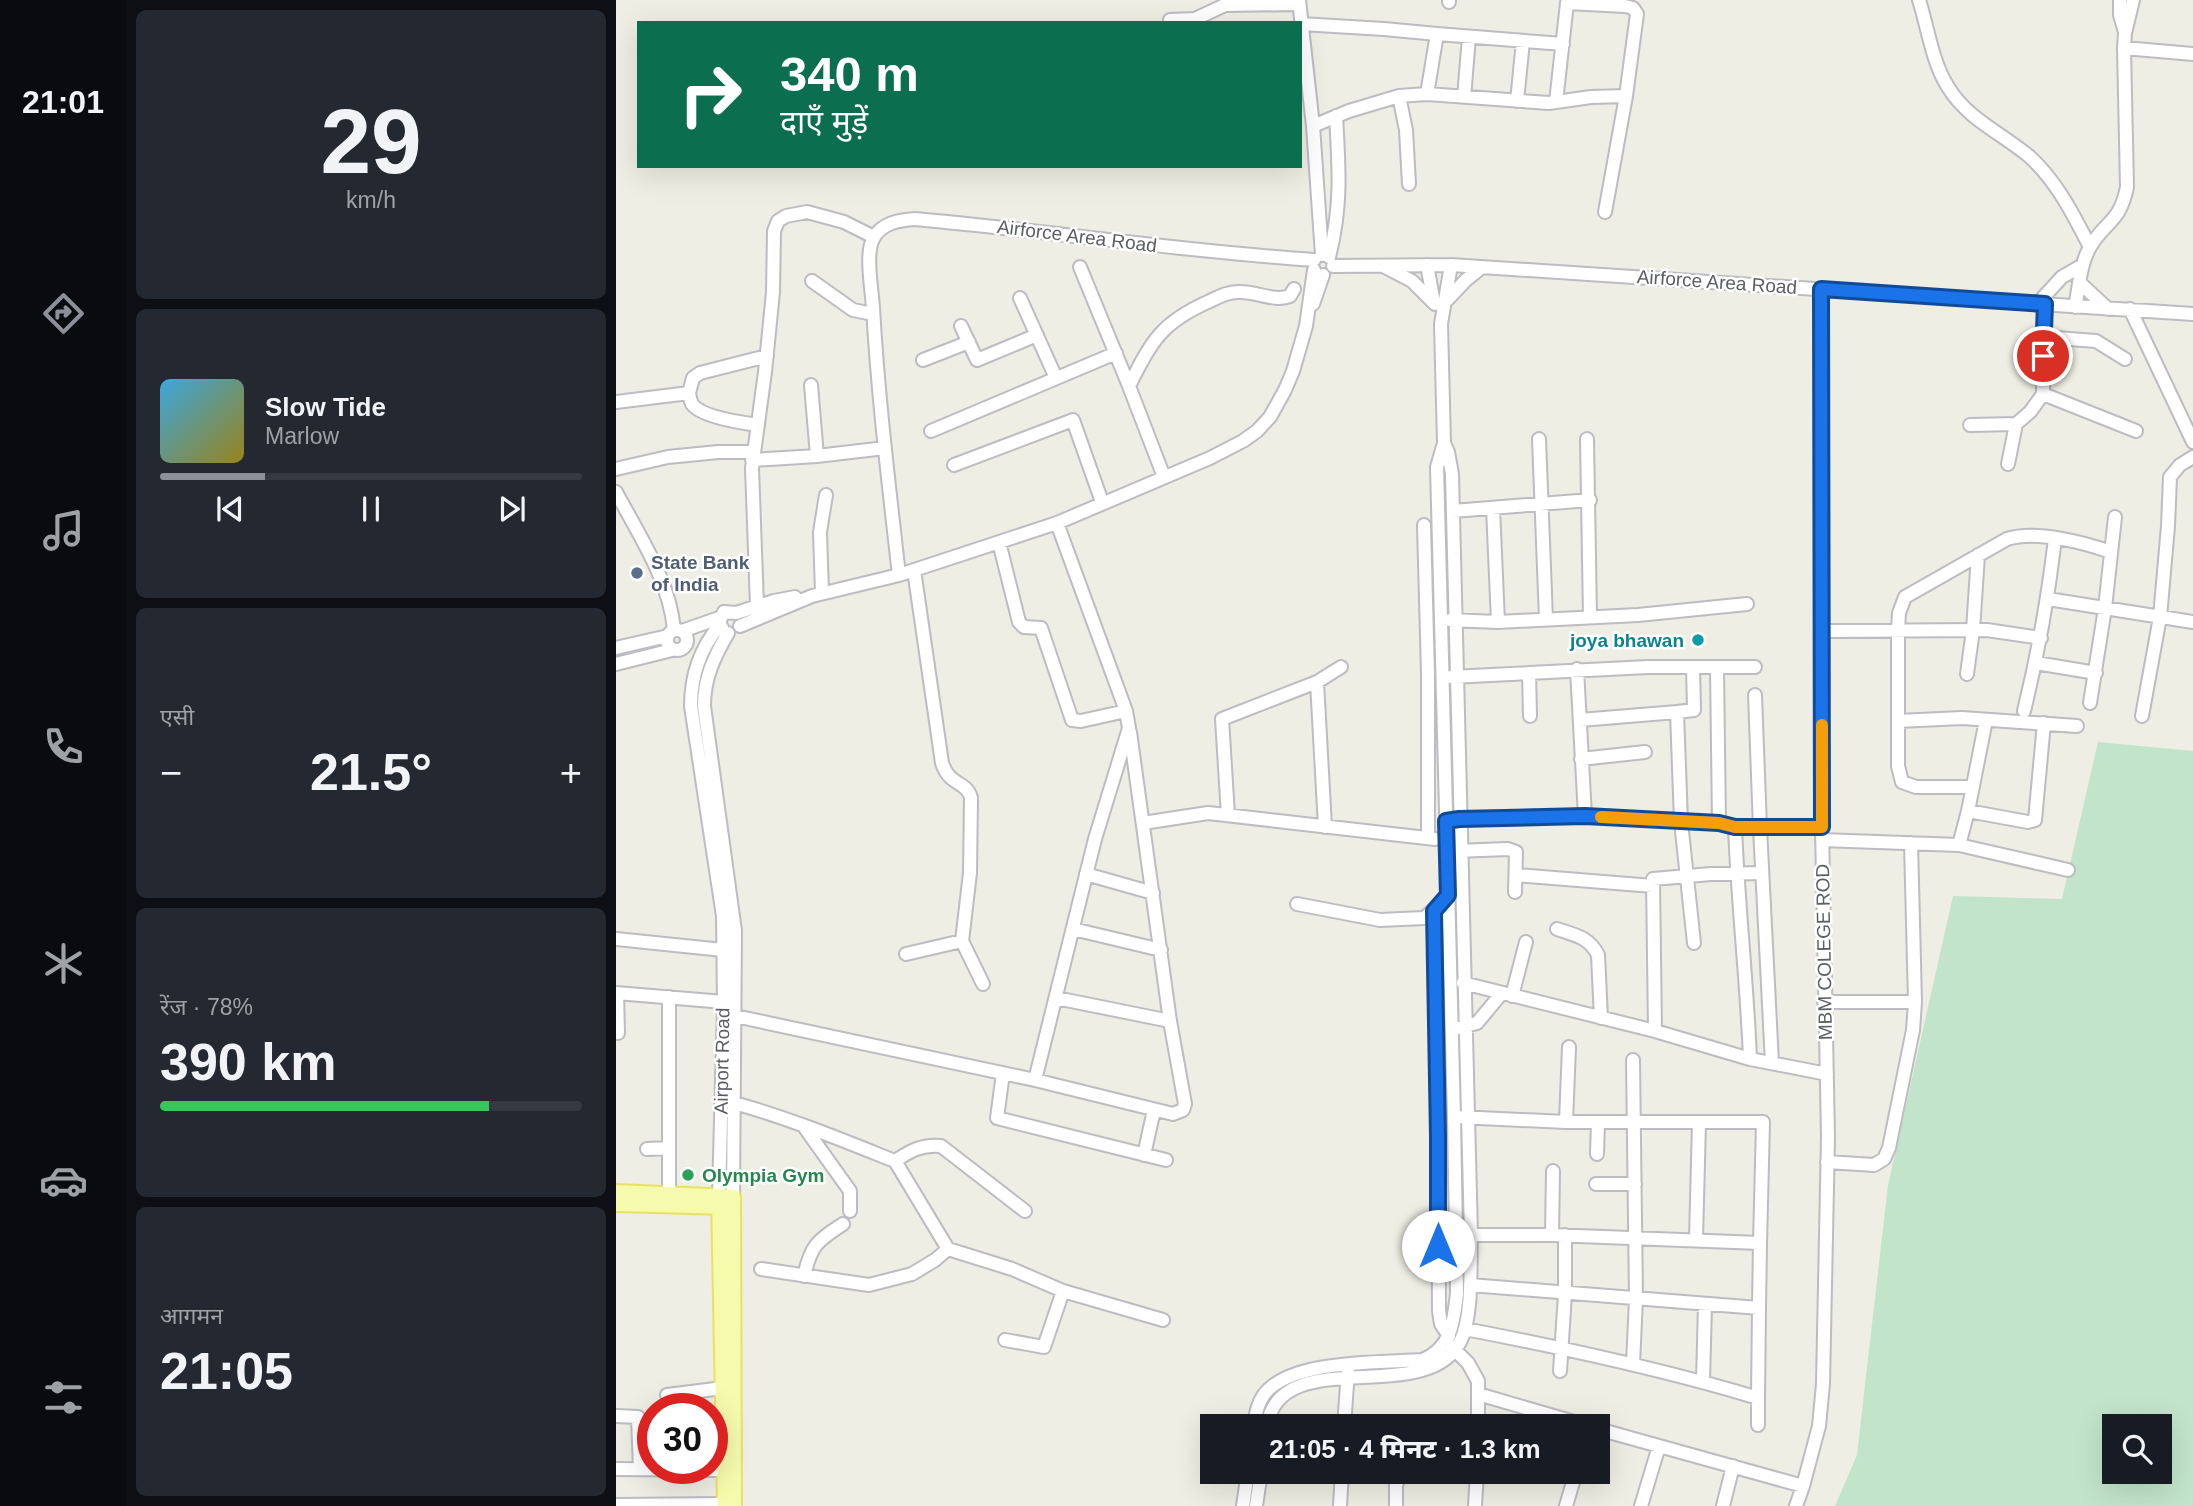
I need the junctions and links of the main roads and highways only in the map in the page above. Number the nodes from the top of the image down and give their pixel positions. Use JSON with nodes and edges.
{"nodes":[{"id":1,"x":616,"y":1192,"type":"edge"},
{"id":2,"x":726,"y":1202,"type":"junction"},
{"id":3,"x":616,"y":1204,"type":"edge"},
{"id":4,"x":728,"y":1505,"type":"edge"}],
"edges":[{"from":1,"to":2,"type":"main road"},
{"from":2,"to":3,"type":"main road"},
{"from":2,"to":4,"type":"main road","name":"Airport Road"},
{"from":2,"to":4,"type":"main road","name":"Airport Road"}]}
